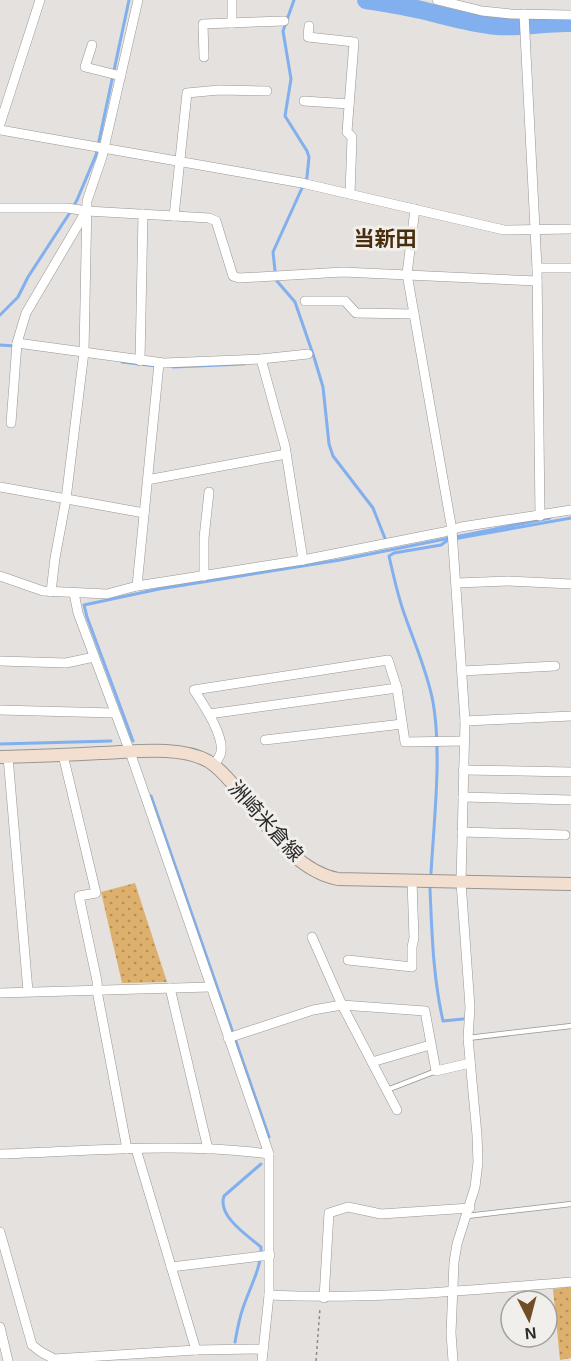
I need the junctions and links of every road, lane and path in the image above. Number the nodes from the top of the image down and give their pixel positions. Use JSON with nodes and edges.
{"nodes":[{"id":1,"x":40,"y":0,"type":"edge"},
{"id":2,"x":138,"y":0,"type":"edge"},
{"id":3,"x":232,"y":0,"type":"edge"},
{"id":4,"x":437,"y":0,"type":"edge"},
{"id":5,"x":571,"y":15,"type":"edge"},
{"id":6,"x":524,"y":16,"type":"junction"},
{"id":7,"x":284,"y":21,"type":"dead end"},
{"id":8,"x":232,"y":23,"type":"junction"},
{"id":9,"x":309,"y":26,"type":"dead end"},
{"id":10,"x":92,"y":45,"type":"dead end"},
{"id":11,"x":204,"y":57,"type":"dead end"},
{"id":12,"x":120,"y":76,"type":"junction"},
{"id":13,"x":267,"y":91,"type":"dead end"},
{"id":14,"x":304,"y":101,"type":"dead end"},
{"id":15,"x":349,"y":104,"type":"junction"},
{"id":16,"x":0,"y":124,"type":"edge"},
{"id":17,"x":0,"y":130,"type":"edge"},
{"id":18,"x":99,"y":148,"type":"junction"},
{"id":19,"x":179,"y":162,"type":"junction"},
{"id":20,"x":350,"y":194,"type":"junction"},
{"id":21,"x":0,"y":208,"type":"edge"},
{"id":22,"x":415,"y":209,"type":"junction"},
{"id":23,"x":87,"y":211,"type":"junction"},
{"id":24,"x":143,"y":214,"type":"junction"},
{"id":25,"x":174,"y":216,"type":"junction"},
{"id":26,"x":571,"y":229,"type":"edge"},
{"id":27,"x":535,"y":230,"type":"junction"},
{"id":28,"x":537,"y":268,"type":"junction"},
{"id":29,"x":571,"y":268,"type":"edge"},
{"id":30,"x":407,"y":274,"type":"junction"},
{"id":31,"x":537,"y":281,"type":"junction"},
{"id":32,"x":305,"y":301,"type":"dead end"},
{"id":33,"x":414,"y":314,"type":"junction"},
{"id":34,"x":16,"y":345,"type":"junction"},
{"id":35,"x":83,"y":354,"type":"junction"},
{"id":36,"x":308,"y":354,"type":"dead end"},
{"id":37,"x":140,"y":361,"type":"junction"},
{"id":38,"x":262,"y":362,"type":"junction"},
{"id":39,"x":159,"y":365,"type":"junction"},
{"id":40,"x":11,"y":423,"type":"dead end"},
{"id":41,"x":286,"y":454,"type":"junction"},
{"id":42,"x":147,"y":480,"type":"junction"},
{"id":43,"x":0,"y":487,"type":"edge"},
{"id":44,"x":209,"y":492,"type":"dead end"},
{"id":45,"x":66,"y":499,"type":"junction"},
{"id":46,"x":571,"y":510,"type":"edge"},
{"id":47,"x":144,"y":513,"type":"junction"},
{"id":48,"x":540,"y":516,"type":"junction"},
{"id":49,"x":453,"y":534,"type":"junction"},
{"id":50,"x":303,"y":561,"type":"junction"},
{"id":51,"x":0,"y":576,"type":"edge"},
{"id":52,"x":204,"y":576,"type":"junction"},
{"id":53,"x":457,"y":583,"type":"junction"},
{"id":54,"x":571,"y":584,"type":"edge"},
{"id":55,"x":137,"y":586,"type":"junction"},
{"id":56,"x":51,"y":592,"type":"junction"},
{"id":57,"x":74,"y":593,"type":"junction"},
{"id":58,"x":94,"y":657,"type":"junction"},
{"id":59,"x":0,"y":661,"type":"edge"},
{"id":60,"x":555,"y":666,"type":"dead end"},
{"id":61,"x":462,"y":671,"type":"junction"},
{"id":62,"x":396,"y":688,"type":"junction"},
{"id":63,"x":0,"y":710,"type":"edge"},
{"id":64,"x":114,"y":713,"type":"junction"},
{"id":65,"x":209,"y":714,"type":"junction"},
{"id":66,"x":571,"y":716,"type":"edge"},
{"id":67,"x":465,"y":721,"type":"junction"},
{"id":68,"x":402,"y":724,"type":"junction"},
{"id":69,"x":265,"y":740,"type":"dead end"},
{"id":70,"x":464,"y":741,"type":"junction"},
{"id":71,"x":128,"y":746,"type":"junction"},
{"id":72,"x":63,"y":755,"type":"junction"},
{"id":73,"x":4,"y":757,"type":"edge"},
{"id":74,"x":214,"y":765,"type":"junction"},
{"id":75,"x":463,"y":770,"type":"junction"},
{"id":76,"x":571,"y":772,"type":"edge"},
{"id":77,"x":463,"y":797,"type":"junction"},
{"id":78,"x":571,"y":800,"type":"edge"},
{"id":79,"x":462,"y":832,"type":"junction"},
{"id":80,"x":564,"y":835,"type":"dead end"},
{"id":81,"x":412,"y":881,"type":"junction"},
{"id":82,"x":461,"y":882,"type":"junction"},
{"id":83,"x":571,"y":884,"type":"edge"},
{"id":84,"x":312,"y":937,"type":"dead end"},
{"id":85,"x":348,"y":960,"type":"dead end"},
{"id":86,"x":210,"y":987,"type":"junction"},
{"id":87,"x":170,"y":988,"type":"junction"},
{"id":88,"x":98,"y":990,"type":"junction"},
{"id":89,"x":28,"y":991,"type":"junction"},
{"id":90,"x":0,"y":993,"type":"edge"},
{"id":91,"x":342,"y":1005,"type":"junction"},
{"id":92,"x":571,"y":1026,"type":"edge"},
{"id":93,"x":232,"y":1037,"type":"junction"},
{"id":94,"x":468,"y":1038,"type":"junction"},
{"id":95,"x":430,"y":1045,"type":"junction"},
{"id":96,"x":372,"y":1062,"type":"junction"},
{"id":97,"x":470,"y":1063,"type":"junction"},
{"id":98,"x":436,"y":1071,"type":"junction"},
{"id":99,"x":387,"y":1090,"type":"junction"},
{"id":100,"x":397,"y":1110,"type":"dead end"},
{"id":101,"x":131,"y":1149,"type":"junction"},
{"id":102,"x":208,"y":1149,"type":"junction"},
{"id":103,"x":0,"y":1154,"type":"edge"},
{"id":104,"x":269,"y":1154,"type":"junction"},
{"id":105,"x":571,"y":1204,"type":"edge"},
{"id":106,"x":468,"y":1212,"type":"junction"},
{"id":107,"x":0,"y":1232,"type":"edge"},
{"id":108,"x":264,"y":1256,"type":"junction"},
{"id":109,"x":171,"y":1267,"type":"junction"},
{"id":110,"x":571,"y":1282,"type":"edge"},
{"id":111,"x":453,"y":1292,"type":"junction"},
{"id":112,"x":269,"y":1295,"type":"junction"},
{"id":113,"x":322,"y":1298,"type":"junction"},
{"id":114,"x":0,"y":1327,"type":"edge"},
{"id":115,"x":263,"y":1349,"type":"junction"},
{"id":116,"x":195,"y":1350,"type":"junction"},
{"id":117,"x":145,"y":1357,"type":"edge"},
{"id":118,"x":116,"y":1358,"type":"edge"},
{"id":119,"x":8,"y":1361,"type":"edge"},
{"id":120,"x":262,"y":1361,"type":"edge"},
{"id":121,"x":316,"y":1361,"type":"edge"},
{"id":122,"x":453,"y":1361,"type":"edge"}],
"edges":[{"from":1,"to":16,"type":"street"},
{"from":2,"to":12,"type":"street"},
{"from":3,"to":8,"type":"street"},
{"from":4,"to":6,"type":"street"},
{"from":5,"to":6,"type":"street"},
{"from":6,"to":27,"type":"street"},
{"from":7,"to":8,"type":"street"},
{"from":8,"to":11,"type":"street"},
{"from":9,"to":15,"type":"street"},
{"from":10,"to":12,"type":"street"},
{"from":12,"to":18,"type":"street"},
{"from":13,"to":19,"type":"street"},
{"from":14,"to":15,"type":"street"},
{"from":15,"to":20,"type":"street"},
{"from":17,"to":18,"type":"street"},
{"from":18,"to":19,"type":"street"},
{"from":18,"to":23,"type":"street"},
{"from":19,"to":20,"type":"street"},
{"from":19,"to":25,"type":"street"},
{"from":20,"to":22,"type":"street"},
{"from":21,"to":23,"type":"street"},
{"from":22,"to":27,"type":"street"},
{"from":22,"to":30,"type":"street"},
{"from":23,"to":24,"type":"street"},
{"from":23,"to":34,"type":"street"},
{"from":23,"to":35,"type":"street"},
{"from":24,"to":25,"type":"street"},
{"from":24,"to":37,"type":"street"},
{"from":25,"to":30,"type":"street"},
{"from":26,"to":27,"type":"street"},
{"from":27,"to":28,"type":"street"},
{"from":28,"to":29,"type":"street"},
{"from":28,"to":31,"type":"street"},
{"from":30,"to":31,"type":"street"},
{"from":30,"to":33,"type":"street"},
{"from":31,"to":48,"type":"street"},
{"from":32,"to":33,"type":"street"},
{"from":33,"to":49,"type":"street"},
{"from":34,"to":35,"type":"street"},
{"from":34,"to":40,"type":"street"},
{"from":35,"to":37,"type":"street"},
{"from":35,"to":45,"type":"street"},
{"from":36,"to":38,"type":"street"},
{"from":37,"to":39,"type":"street"},
{"from":38,"to":39,"type":"street"},
{"from":38,"to":41,"type":"street"},
{"from":39,"to":42,"type":"street"},
{"from":41,"to":42,"type":"street"},
{"from":41,"to":50,"type":"street"},
{"from":42,"to":47,"type":"street"},
{"from":43,"to":45,"type":"street"},
{"from":44,"to":52,"type":"street"},
{"from":45,"to":47,"type":"street"},
{"from":45,"to":56,"type":"street"},
{"from":46,"to":48,"type":"street"},
{"from":47,"to":55,"type":"street"},
{"from":48,"to":49,"type":"street"},
{"from":49,"to":50,"type":"street"},
{"from":49,"to":53,"type":"street"},
{"from":50,"to":52,"type":"street"},
{"from":51,"to":56,"type":"street"},
{"from":52,"to":55,"type":"street"},
{"from":53,"to":54,"type":"street"},
{"from":53,"to":61,"type":"street"},
{"from":55,"to":57,"type":"street"},
{"from":56,"to":57,"type":"street"},
{"from":57,"to":58,"type":"street"},
{"from":58,"to":59,"type":"street"},
{"from":58,"to":64,"type":"street"},
{"from":60,"to":61,"type":"street"},
{"from":61,"to":67,"type":"street"},
{"from":62,"to":65,"type":"street"},
{"from":62,"to":65,"type":"street"},
{"from":62,"to":68,"type":"street"},
{"from":63,"to":64,"type":"street"},
{"from":64,"to":71,"type":"street"},
{"from":65,"to":74,"type":"street"},
{"from":66,"to":67,"type":"street"},
{"from":67,"to":70,"type":"street"},
{"from":68,"to":69,"type":"street"},
{"from":68,"to":70,"type":"street"},
{"from":70,"to":75,"type":"street"},
{"from":71,"to":72,"type":"main road","name":"洲崎米倉線"},
{"from":71,"to":74,"type":"main road","name":"洲崎米倉線"},
{"from":71,"to":86,"type":"street"},
{"from":72,"to":73,"type":"main road","name":"洲崎米倉線"},
{"from":72,"to":88,"type":"street"},
{"from":73,"to":89,"type":"street"},
{"from":74,"to":81,"type":"main road","name":"洲崎米倉線"},
{"from":75,"to":76,"type":"street"},
{"from":75,"to":77,"type":"street"},
{"from":77,"to":78,"type":"street"},
{"from":77,"to":79,"type":"street"},
{"from":79,"to":80,"type":"street"},
{"from":79,"to":82,"type":"street"},
{"from":81,"to":82,"type":"main road","name":"洲崎米倉線"},
{"from":81,"to":85,"type":"street"},
{"from":82,"to":83,"type":"main road","name":"洲崎米倉線"},
{"from":82,"to":94,"type":"street"},
{"from":84,"to":91,"type":"street"},
{"from":86,"to":87,"type":"street"},
{"from":86,"to":93,"type":"street"},
{"from":87,"to":88,"type":"street"},
{"from":87,"to":102,"type":"street"},
{"from":88,"to":89,"type":"street"},
{"from":88,"to":101,"type":"street"},
{"from":89,"to":90,"type":"street"},
{"from":91,"to":93,"type":"street"},
{"from":91,"to":95,"type":"street"},
{"from":91,"to":96,"type":"street"},
{"from":92,"to":94,"type":"lane"},
{"from":93,"to":104,"type":"street"},
{"from":94,"to":97,"type":"street"},
{"from":95,"to":96,"type":"street"},
{"from":95,"to":98,"type":"street"},
{"from":96,"to":99,"type":"street"},
{"from":97,"to":98,"type":"street"},
{"from":97,"to":106,"type":"street"},
{"from":98,"to":99,"type":"lane"},
{"from":99,"to":100,"type":"street"},
{"from":101,"to":102,"type":"street"},
{"from":101,"to":103,"type":"street"},
{"from":101,"to":109,"type":"street"},
{"from":102,"to":104,"type":"street"},
{"from":104,"to":108,"type":"street"},
{"from":105,"to":106,"type":"lane"},
{"from":106,"to":111,"type":"street"},
{"from":106,"to":113,"type":"street"},
{"from":107,"to":118,"type":"street"},
{"from":108,"to":109,"type":"street"},
{"from":108,"to":112,"type":"street"},
{"from":109,"to":116,"type":"street"},
{"from":110,"to":111,"type":"street"},
{"from":111,"to":113,"type":"street"},
{"from":111,"to":122,"type":"street"},
{"from":112,"to":113,"type":"street"},
{"from":112,"to":115,"type":"street"},
{"from":113,"to":121,"type":"path"},
{"from":114,"to":119,"type":"street"},
{"from":115,"to":116,"type":"street"},
{"from":115,"to":120,"type":"street"},
{"from":116,"to":117,"type":"street"},
{"from":117,"to":118,"type":"street"}]}
